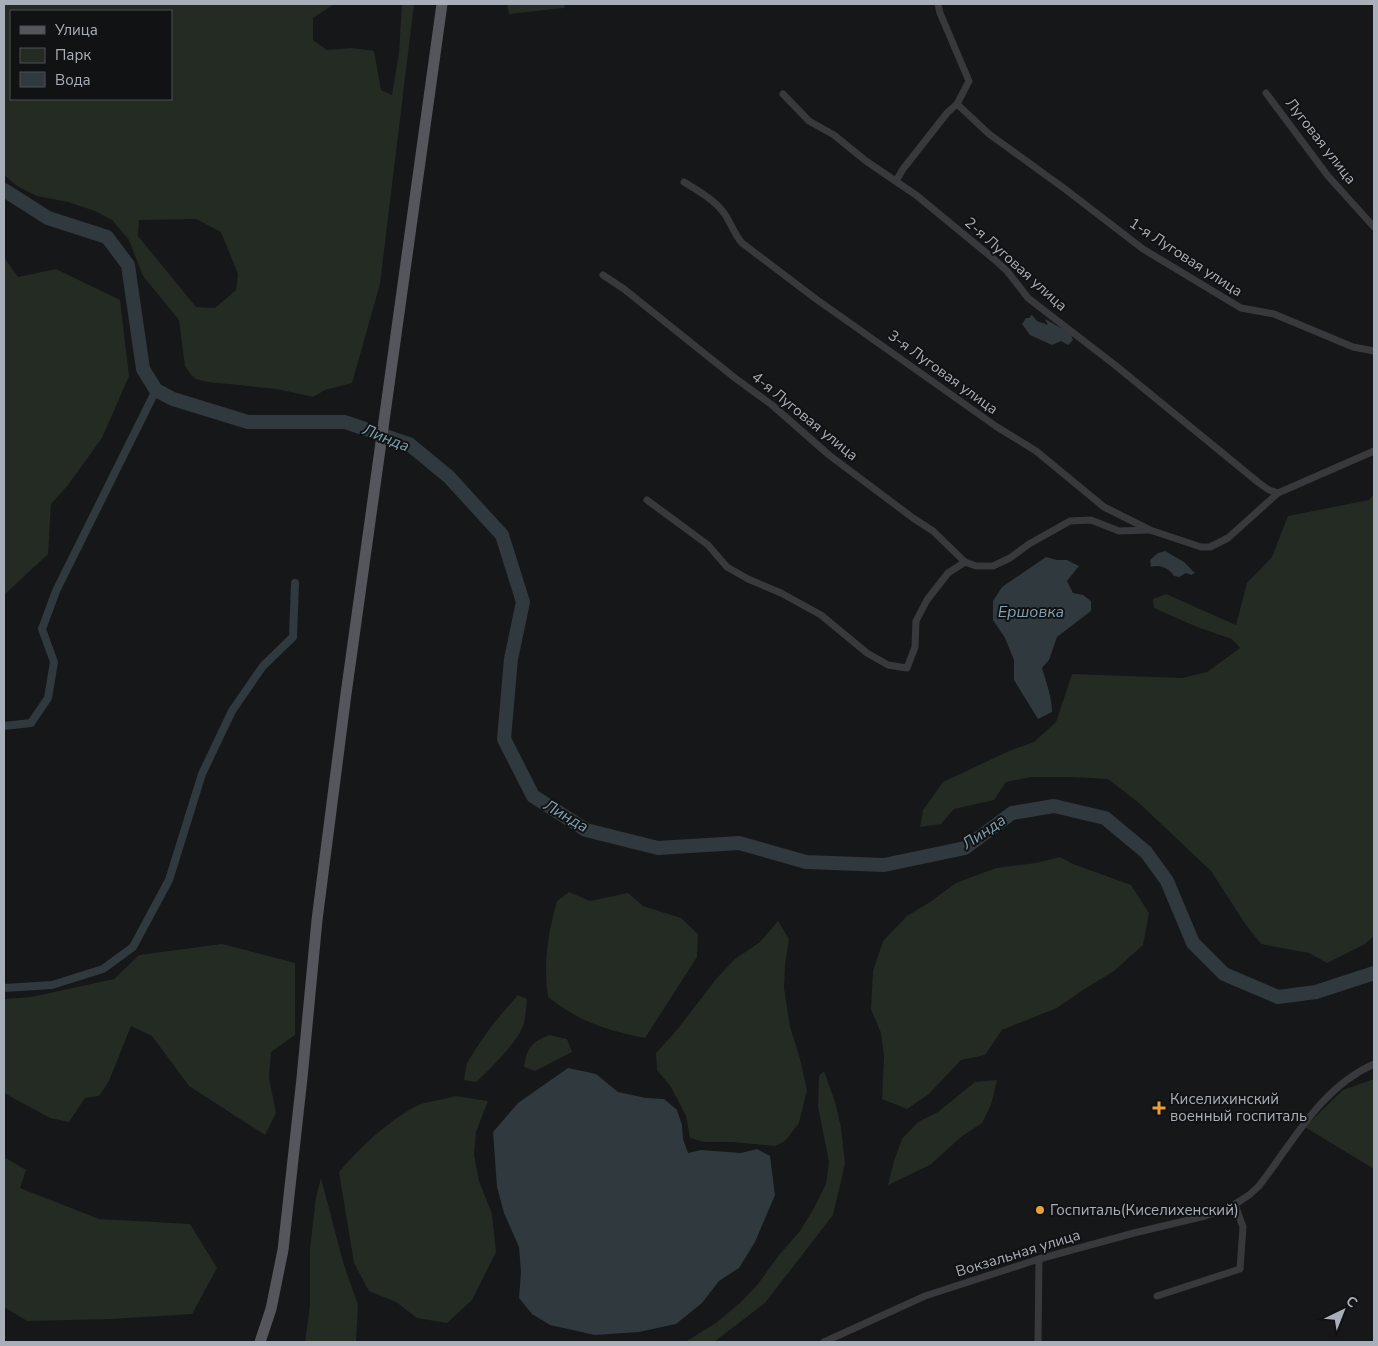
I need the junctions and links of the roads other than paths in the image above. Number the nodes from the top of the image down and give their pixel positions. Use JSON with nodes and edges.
{"nodes":[{"id":1,"x":442,"y":4,"type":"edge"},
{"id":2,"x":938,"y":4,"type":"edge"},
{"id":3,"x":1266,"y":93,"type":"dead end"},
{"id":4,"x":783,"y":94,"type":"dead end"},
{"id":5,"x":958,"y":104,"type":"junction"},
{"id":6,"x":896,"y":181,"type":"junction"},
{"id":7,"x":684,"y":182,"type":"dead end"},
{"id":8,"x":1374,"y":227,"type":"edge"},
{"id":9,"x":603,"y":275,"type":"dead end"},
{"id":10,"x":1374,"y":351,"type":"edge"},
{"id":11,"x":1374,"y":451,"type":"edge"},
{"id":12,"x":1278,"y":494,"type":"junction"},
{"id":13,"x":647,"y":500,"type":"dead end"},
{"id":14,"x":1150,"y":530,"type":"junction"},
{"id":15,"x":965,"y":562,"type":"junction"},
{"id":16,"x":1374,"y":1064,"type":"edge"},
{"id":17,"x":1235,"y":1206,"type":"junction"},
{"id":18,"x":1039,"y":1259,"type":"junction"},
{"id":19,"x":1157,"y":1296,"type":"dead end"},
{"id":20,"x":260,"y":1342,"type":"edge"},
{"id":21,"x":824,"y":1342,"type":"edge"},
{"id":22,"x":1038,"y":1342,"type":"edge"}],
"edges":[{"from":1,"to":20,"type":"main road"},
{"from":2,"to":5,"type":"street"},
{"from":3,"to":8,"type":"street","name":"Луговая улица"},
{"from":4,"to":6,"type":"street","name":"2-я Луговая улица"},
{"from":5,"to":6,"type":"street"},
{"from":5,"to":10,"type":"street","name":"1-я Луговая улица"},
{"from":6,"to":12,"type":"street","name":"2-я Луговая улица"},
{"from":7,"to":14,"type":"street","name":"3-я Луговая улица"},
{"from":9,"to":15,"type":"street","name":"4-я Луговая улица"},
{"from":11,"to":12,"type":"street"},
{"from":12,"to":14,"type":"street","name":"3-я Луговая улица"},
{"from":13,"to":15,"type":"street"},
{"from":14,"to":15,"type":"street"},
{"from":16,"to":17,"type":"street","name":"Вокзальная улица"},
{"from":17,"to":18,"type":"street","name":"Вокзальная улица"},
{"from":17,"to":19,"type":"street"},
{"from":18,"to":21,"type":"street","name":"Вокзальная улица"},
{"from":18,"to":22,"type":"street"}]}
